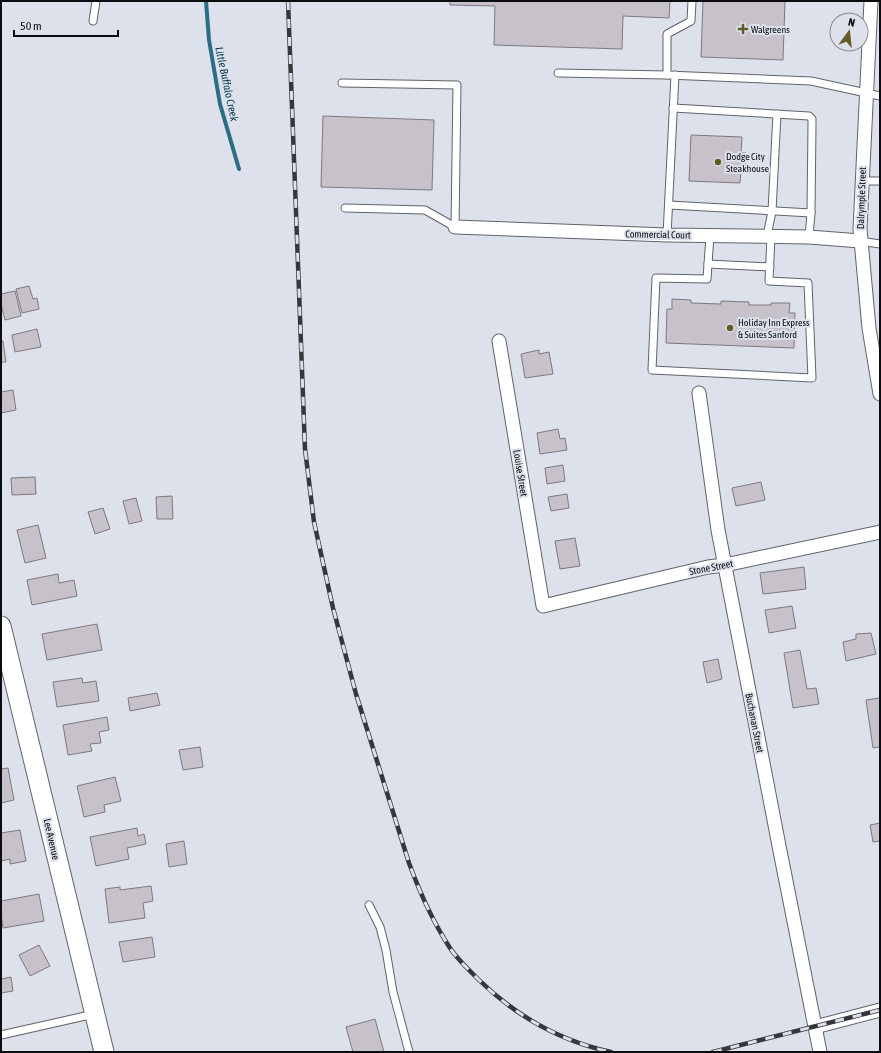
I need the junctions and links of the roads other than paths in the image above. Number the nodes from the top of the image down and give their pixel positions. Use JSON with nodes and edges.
{"nodes":[{"id":1,"x":96,"y":1,"type":"edge"},
{"id":2,"x":692,"y":1,"type":"edge"},
{"id":3,"x":871,"y":1,"type":"edge"},
{"id":4,"x":93,"y":21,"type":"dead end"},
{"id":5,"x":558,"y":73,"type":"dead end"},
{"id":6,"x":671,"y":75,"type":"junction"},
{"id":7,"x":342,"y":83,"type":"dead end"},
{"id":8,"x":866,"y":94,"type":"junction"},
{"id":9,"x":880,"y":96,"type":"edge"},
{"id":10,"x":673,"y":108,"type":"junction"},
{"id":11,"x":777,"y":114,"type":"junction"},
{"id":12,"x":862,"y":181,"type":"junction"},
{"id":13,"x":880,"y":181,"type":"edge"},
{"id":14,"x":669,"y":205,"type":"junction"},
{"id":15,"x":345,"y":208,"type":"dead end"},
{"id":16,"x":772,"y":211,"type":"junction"},
{"id":17,"x":811,"y":213,"type":"junction"},
{"id":18,"x":455,"y":227,"type":"junction"},
{"id":19,"x":667,"y":235,"type":"junction"},
{"id":20,"x":710,"y":235,"type":"junction"},
{"id":21,"x":769,"y":236,"type":"junction"},
{"id":22,"x":809,"y":237,"type":"junction"},
{"id":23,"x":860,"y":241,"type":"junction"},
{"id":24,"x":880,"y":244,"type":"edge"},
{"id":25,"x":708,"y":264,"type":"junction"},
{"id":26,"x":770,"y":267,"type":"junction"},
{"id":27,"x":499,"y":341,"type":"dead end"},
{"id":28,"x":877,"y":359,"type":"edge"},
{"id":29,"x":698,"y":393,"type":"dead end"},
{"id":30,"x":880,"y":394,"type":"edge"},
{"id":31,"x":880,"y":532,"type":"edge"},
{"id":32,"x":724,"y":565,"type":"junction"},
{"id":33,"x":543,"y":606,"type":"joint"},
{"id":34,"x":1,"y":626,"type":"edge"},
{"id":35,"x":369,"y":905,"type":"dead end"},
{"id":36,"x":880,"y":1010,"type":"edge"},
{"id":37,"x":95,"y":1013,"type":"junction"},
{"id":38,"x":815,"y":1027,"type":"junction"},
{"id":39,"x":1,"y":1035,"type":"edge"},
{"id":40,"x":104,"y":1052,"type":"edge"},
{"id":41,"x":409,"y":1052,"type":"edge"},
{"id":42,"x":820,"y":1052,"type":"edge"}],
"edges":[{"from":1,"to":4,"type":"lane"},
{"from":2,"to":6,"type":"lane"},
{"from":3,"to":8,"type":"street","name":"Dalrymple Street"},
{"from":5,"to":6,"type":"lane"},
{"from":6,"to":8,"type":"lane"},
{"from":6,"to":10,"type":"lane"},
{"from":7,"to":18,"type":"lane"},
{"from":8,"to":9,"type":"lane"},
{"from":8,"to":12,"type":"street","name":"Dalrymple Street"},
{"from":10,"to":11,"type":"lane"},
{"from":10,"to":14,"type":"lane"},
{"from":11,"to":16,"type":"lane"},
{"from":11,"to":17,"type":"lane"},
{"from":12,"to":13,"type":"lane"},
{"from":12,"to":23,"type":"street","name":"Dalrymple Street"},
{"from":14,"to":16,"type":"lane"},
{"from":14,"to":19,"type":"lane"},
{"from":15,"to":18,"type":"lane"},
{"from":16,"to":17,"type":"lane"},
{"from":16,"to":21,"type":"lane"},
{"from":17,"to":22,"type":"lane"},
{"from":18,"to":19,"type":"street","name":"Commercial Court"},
{"from":19,"to":20,"type":"street","name":"Commercial Court"},
{"from":20,"to":21,"type":"street","name":"Commercial Court"},
{"from":20,"to":25,"type":"lane"},
{"from":21,"to":22,"type":"street","name":"Commercial Court"},
{"from":21,"to":26,"type":"lane"},
{"from":22,"to":23,"type":"street","name":"Commercial Court"},
{"from":23,"to":24,"type":"lane"},
{"from":23,"to":28,"type":"street","name":"Dalrymple Street"},
{"from":25,"to":26,"type":"lane"},
{"from":25,"to":26,"type":"lane"},
{"from":27,"to":33,"type":"street","name":"Louise Street"},
{"from":28,"to":30,"type":"street","name":"Dalrymple Street"},
{"from":29,"to":32,"type":"street","name":"Buchanan Street"},
{"from":31,"to":32,"type":"street","name":"Stone Street"},
{"from":32,"to":33,"type":"street","name":"Stone Street"},
{"from":32,"to":38,"type":"street","name":"Buchanan Street"},
{"from":34,"to":37,"type":"street","name":"Lee Avenue"},
{"from":35,"to":41,"type":"lane"},
{"from":36,"to":38,"type":"street"},
{"from":37,"to":39,"type":"lane"},
{"from":37,"to":40,"type":"street","name":"Lee Avenue"},
{"from":38,"to":42,"type":"street","name":"Buchanan Street"}]}
